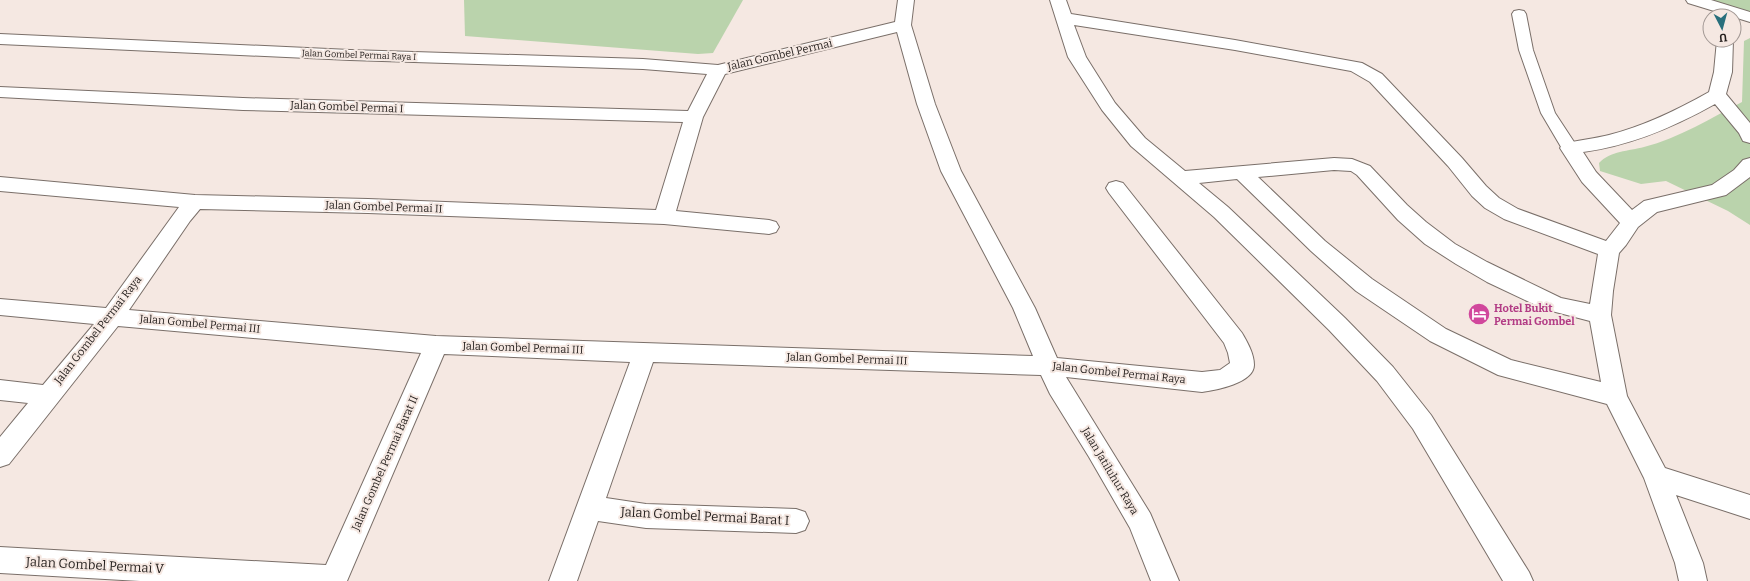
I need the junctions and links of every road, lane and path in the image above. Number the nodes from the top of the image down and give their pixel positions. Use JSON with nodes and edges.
{"nodes":[{"id":1,"x":906,"y":0,"type":"edge"},
{"id":2,"x":1694,"y":0,"type":"edge"},
{"id":3,"x":1060,"y":9,"type":"edge"},
{"id":4,"x":1520,"y":14,"type":"dead end"},
{"id":5,"x":1750,"y":18,"type":"edge"},
{"id":6,"x":902,"y":25,"type":"junction"},
{"id":7,"x":0,"y":39,"type":"edge"},
{"id":8,"x":1724,"y":48,"type":"edge"},
{"id":9,"x":718,"y":70,"type":"junction"},
{"id":10,"x":0,"y":92,"type":"edge"},
{"id":11,"x":1717,"y":95,"type":"junction"},
{"id":12,"x":694,"y":117,"type":"junction"},
{"id":13,"x":1750,"y":137,"type":"edge"},
{"id":14,"x":1570,"y":148,"type":"junction"},
{"id":15,"x":1750,"y":164,"type":"edge"},
{"id":16,"x":1241,"y":172,"type":"junction"},
{"id":17,"x":1180,"y":178,"type":"junction"},
{"id":18,"x":0,"y":184,"type":"edge"},
{"id":19,"x":1116,"y":188,"type":"dead end"},
{"id":20,"x":195,"y":202,"type":"junction"},
{"id":21,"x":664,"y":218,"type":"junction"},
{"id":22,"x":1631,"y":222,"type":"junction"},
{"id":23,"x":769,"y":227,"type":"dead end"},
{"id":24,"x":1609,"y":250,"type":"junction"},
{"id":25,"x":0,"y":307,"type":"edge"},
{"id":26,"x":1600,"y":315,"type":"junction"},
{"id":27,"x":112,"y":317,"type":"junction"},
{"id":28,"x":436,"y":345,"type":"junction"},
{"id":29,"x":645,"y":353,"type":"junction"},
{"id":30,"x":1048,"y":366,"type":"junction"},
{"id":31,"x":0,"y":390,"type":"edge"},
{"id":32,"x":48,"y":395,"type":"junction"},
{"id":33,"x":1615,"y":396,"type":"junction"},
{"id":34,"x":0,"y":456,"type":"edge"},
{"id":35,"x":1656,"y":477,"type":"junction"},
{"id":36,"x":1750,"y":507,"type":"edge"},
{"id":37,"x":590,"y":508,"type":"junction"},
{"id":38,"x":796,"y":521,"type":"dead end"},
{"id":39,"x":0,"y":560,"type":"edge"},
{"id":40,"x":334,"y":580,"type":"edge"},
{"id":41,"x":563,"y":581,"type":"edge"},
{"id":42,"x":1165,"y":581,"type":"edge"},
{"id":43,"x":1519,"y":581,"type":"edge"},
{"id":44,"x":1693,"y":581,"type":"edge"}],
"edges":[{"from":1,"to":6,"type":"street","name":"Jalan Gombel Permai Raya"},
{"from":2,"to":5,"type":"street"},
{"from":3,"to":17,"type":"street"},
{"from":3,"to":24,"type":"street"},
{"from":4,"to":14,"type":"lane"},
{"from":6,"to":9,"type":"street","name":"Jalan Gombel Permai"},
{"from":6,"to":30,"type":"street","name":"Jalan Gombel Permai Raya"},
{"from":7,"to":9,"type":"street","name":"Jalan Gombel Permai Raya I"},
{"from":8,"to":11,"type":"street"},
{"from":9,"to":12,"type":"street","name":"Jalan Gombel Permai"},
{"from":10,"to":12,"type":"street","name":"Jalan Gombel Permai I"},
{"from":11,"to":13,"type":"street"},
{"from":11,"to":14,"type":"street"},
{"from":12,"to":21,"type":"street","name":"Jalan Gombel Permai"},
{"from":14,"to":22,"type":"street"},
{"from":15,"to":22,"type":"street"},
{"from":16,"to":17,"type":"street"},
{"from":16,"to":26,"type":"street"},
{"from":16,"to":33,"type":"street"},
{"from":17,"to":43,"type":"street"},
{"from":18,"to":20,"type":"street","name":"Jalan Gombel Permai II"},
{"from":19,"to":30,"type":"street","name":"Jalan Gombel Permai Raya"},
{"from":20,"to":21,"type":"street","name":"Jalan Gombel Permai II"},
{"from":20,"to":27,"type":"street","name":"Jalan Gombel Permai Raya"},
{"from":21,"to":23,"type":"street","name":"Jalan Gombel Permai II"},
{"from":22,"to":24,"type":"street"},
{"from":24,"to":26,"type":"street"},
{"from":25,"to":27,"type":"street","name":"Jalan Gombel Permai III"},
{"from":26,"to":33,"type":"street"},
{"from":27,"to":28,"type":"street","name":"Jalan Gombel Permai III"},
{"from":27,"to":32,"type":"street","name":"Jalan Gombel Permai Raya"},
{"from":28,"to":29,"type":"street","name":"Jalan Gombel Permai III"},
{"from":28,"to":40,"type":"street","name":"Jalan Gombel Permai Barat II"},
{"from":29,"to":30,"type":"street","name":"Jalan Gombel Permai III"},
{"from":29,"to":37,"type":"street"},
{"from":30,"to":42,"type":"street","name":"Jalan Jatiluhur Raya"},
{"from":31,"to":32,"type":"street"},
{"from":32,"to":34,"type":"street","name":"Jalan Gombel Permai Raya"},
{"from":33,"to":35,"type":"street"},
{"from":35,"to":36,"type":"street"},
{"from":35,"to":44,"type":"street"},
{"from":37,"to":38,"type":"street","name":"Jalan Gombel Permai Barat I"},
{"from":37,"to":41,"type":"street"},
{"from":39,"to":40,"type":"street","name":"Jalan Gombel Permai V"}]}
